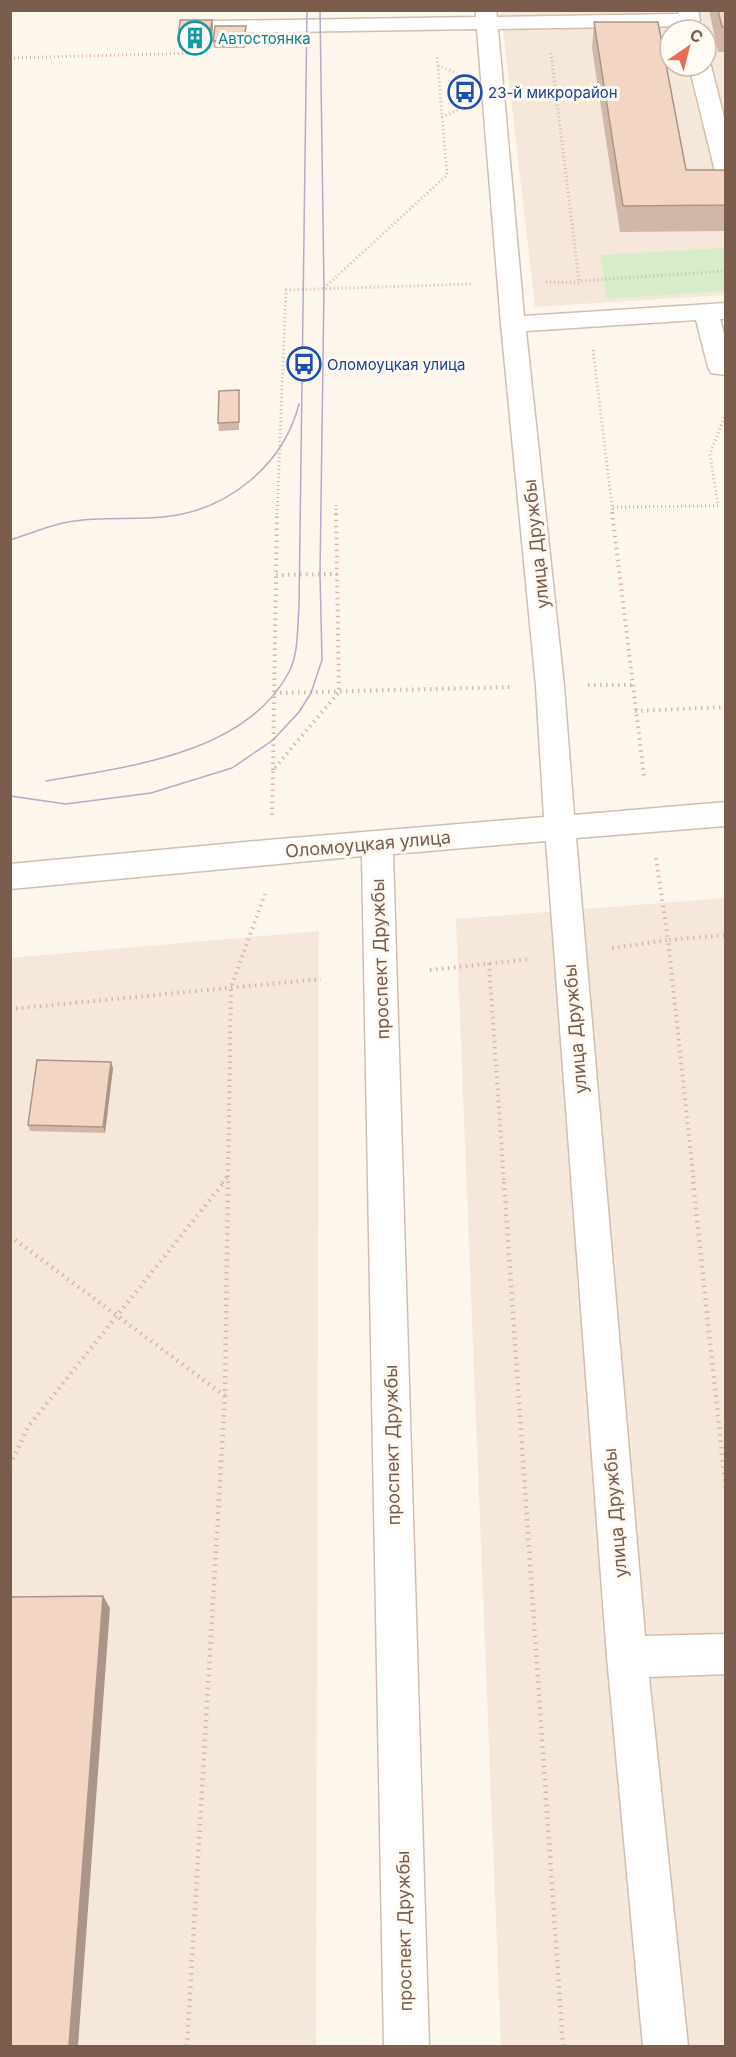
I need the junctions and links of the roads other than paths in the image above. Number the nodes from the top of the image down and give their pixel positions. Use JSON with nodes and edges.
{"nodes":[{"id":1,"x":487,"y":16,"type":"edge"},
{"id":2,"x":658,"y":21,"type":"edge"},
{"id":3,"x":213,"y":27,"type":"edge"},
{"id":4,"x":703,"y":78,"type":"edge"},
{"id":5,"x":726,"y":171,"type":"edge"},
{"id":6,"x":716,"y":312,"type":"edge"},
{"id":7,"x":513,"y":324,"type":"junction"},
{"id":8,"x":726,"y":367,"type":"edge"},
{"id":9,"x":726,"y":814,"type":"edge"},
{"id":10,"x":562,"y":828,"type":"junction"},
{"id":11,"x":377,"y":844,"type":"junction"},
{"id":12,"x":10,"y":878,"type":"edge"},
{"id":13,"x":726,"y":1654,"type":"edge"},
{"id":14,"x":627,"y":1657,"type":"junction"},
{"id":15,"x":407,"y":2046,"type":"edge"},
{"id":16,"x":666,"y":2046,"type":"edge"}],
"edges":[{"from":1,"to":2,"type":"street"},
{"from":1,"to":3,"type":"street"},
{"from":1,"to":7,"type":"street","name":"улица Дружбы"},
{"from":4,"to":5,"type":"street"},
{"from":6,"to":7,"type":"street"},
{"from":6,"to":8,"type":"street"},
{"from":7,"to":10,"type":"street","name":"улица Дружбы"},
{"from":9,"to":10,"type":"street","name":"Оломоуцкая улица"},
{"from":10,"to":11,"type":"street","name":"Оломоуцкая улица"},
{"from":10,"to":14,"type":"street","name":"улица Дружбы"},
{"from":11,"to":12,"type":"street","name":"Оломоуцкая улица"},
{"from":11,"to":15,"type":"street","name":"проспект Дружбы"},
{"from":13,"to":14,"type":"street"},
{"from":14,"to":16,"type":"street","name":"улица Дружбы"}]}
